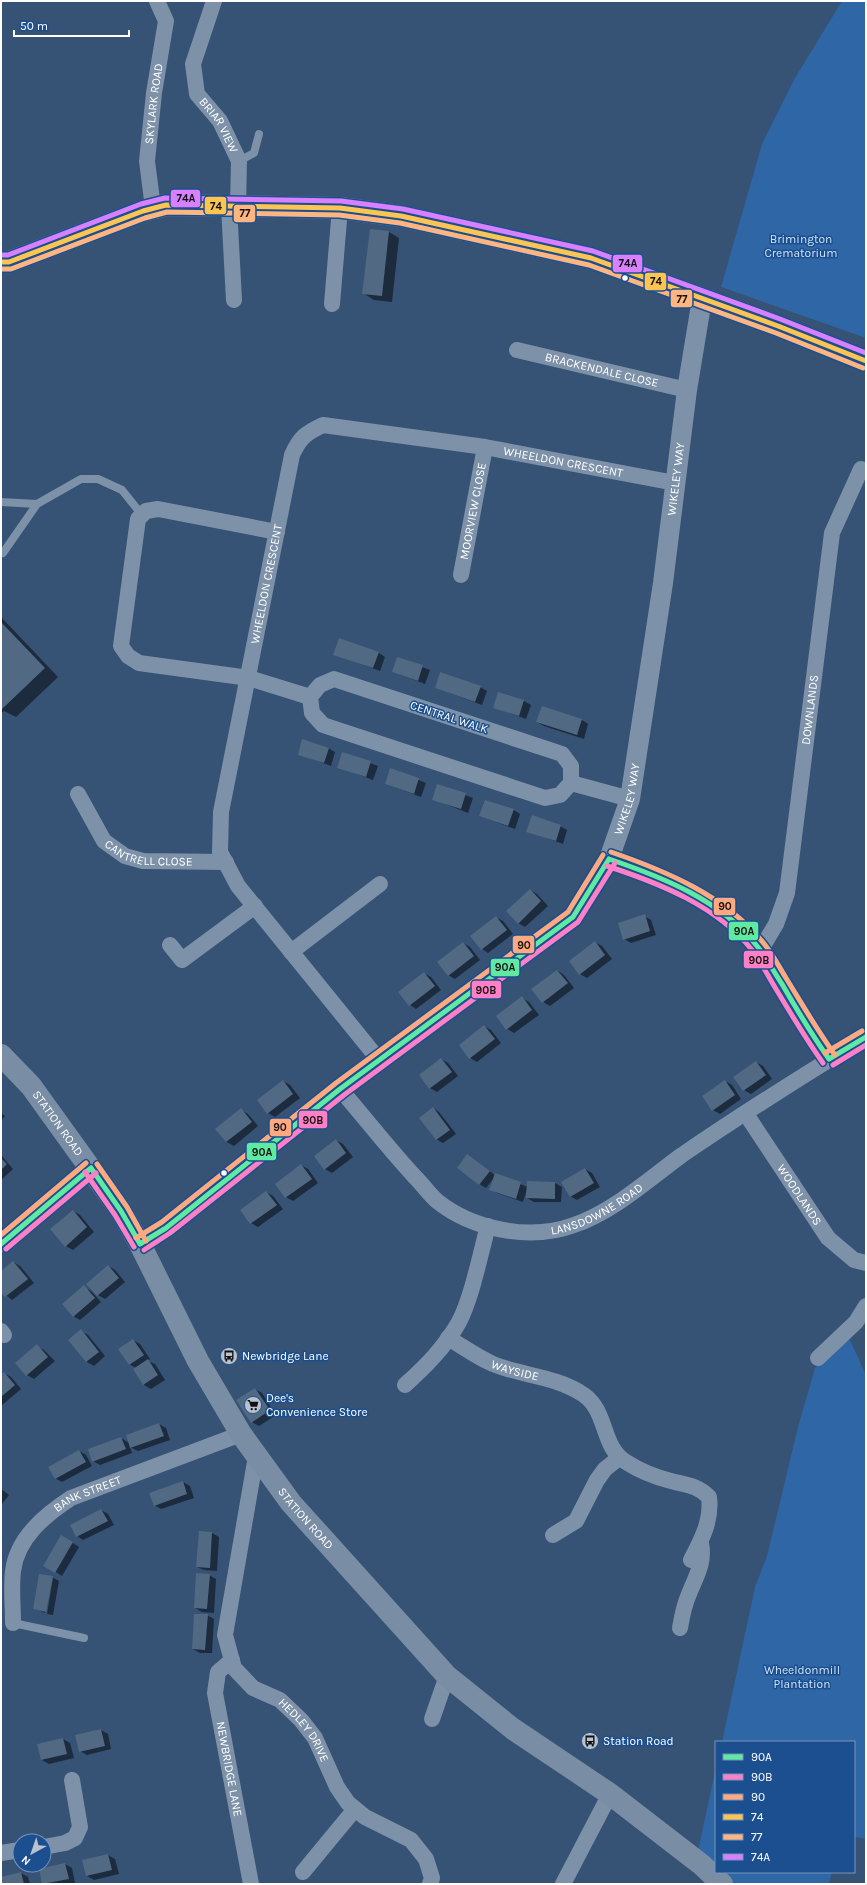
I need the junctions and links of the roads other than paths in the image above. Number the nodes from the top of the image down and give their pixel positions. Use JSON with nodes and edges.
{"nodes":[{"id":1,"x":157,"y":1,"type":"edge"},
{"id":2,"x":214,"y":1,"type":"edge"},
{"id":3,"x":259,"y":134,"type":"dead end"},
{"id":4,"x":239,"y":161,"type":"junction"},
{"id":5,"x":234,"y":207,"type":"junction"},
{"id":6,"x":153,"y":208,"type":"junction"},
{"id":7,"x":340,"y":208,"type":"junction"},
{"id":8,"x":1,"y":262,"type":"edge"},
{"id":9,"x":702,"y":299,"type":"junction"},
{"id":10,"x":234,"y":300,"type":"dead end"},
{"id":11,"x":332,"y":304,"type":"dead end"},
{"id":12,"x":517,"y":350,"type":"dead end"},
{"id":13,"x":866,"y":361,"type":"edge"},
{"id":14,"x":687,"y":390,"type":"junction"},
{"id":15,"x":484,"y":447,"type":"junction"},
{"id":16,"x":861,"y":469,"type":"dead end"},
{"id":17,"x":675,"y":483,"type":"junction"},
{"id":18,"x":1,"y":502,"type":"edge"},
{"id":19,"x":37,"y":504,"type":"junction"},
{"id":20,"x":142,"y":515,"type":"junction"},
{"id":21,"x":277,"y":532,"type":"junction"},
{"id":22,"x":4,"y":553,"type":"dead end"},
{"id":23,"x":461,"y":576,"type":"dead end"},
{"id":24,"x":249,"y":678,"type":"junction"},
{"id":25,"x":310,"y":697,"type":"junction"},
{"id":26,"x":571,"y":783,"type":"junction"},
{"id":27,"x":78,"y":794,"type":"dead end"},
{"id":28,"x":630,"y":799,"type":"junction"},
{"id":29,"x":609,"y":859,"type":"junction"},
{"id":30,"x":226,"y":862,"type":"junction"},
{"id":31,"x":380,"y":884,"type":"dead end"},
{"id":32,"x":255,"y":906,"type":"junction"},
{"id":33,"x":170,"y":945,"type":"dead end"},
{"id":34,"x":760,"y":951,"type":"junction"},
{"id":35,"x":292,"y":952,"type":"junction"},
{"id":36,"x":866,"y":1037,"type":"edge"},
{"id":37,"x":1,"y":1055,"type":"edge"},
{"id":38,"x":829,"y":1059,"type":"junction"},
{"id":39,"x":379,"y":1060,"type":"junction"},
{"id":40,"x":340,"y":1089,"type":"junction"},
{"id":41,"x":746,"y":1114,"type":"junction"},
{"id":42,"x":91,"y":1168,"type":"junction"},
{"id":43,"x":488,"y":1226,"type":"junction"},
{"id":44,"x":1,"y":1244,"type":"edge"},
{"id":45,"x":140,"y":1244,"type":"junction"},
{"id":46,"x":866,"y":1263,"type":"edge"},
{"id":47,"x":866,"y":1306,"type":"edge"},
{"id":48,"x":448,"y":1338,"type":"junction"},
{"id":49,"x":818,"y":1358,"type":"dead end"},
{"id":50,"x":405,"y":1385,"type":"dead end"},
{"id":51,"x":241,"y":1434,"type":"junction"},
{"id":52,"x":256,"y":1456,"type":"junction"},
{"id":53,"x":619,"y":1458,"type":"junction"},
{"id":54,"x":553,"y":1535,"type":"dead end"},
{"id":55,"x":701,"y":1541,"type":"junction"},
{"id":56,"x":691,"y":1560,"type":"dead end"},
{"id":57,"x":13,"y":1623,"type":"joint"},
{"id":58,"x":680,"y":1628,"type":"dead end"},
{"id":59,"x":84,"y":1638,"type":"dead end"},
{"id":60,"x":233,"y":1664,"type":"junction"},
{"id":61,"x":447,"y":1676,"type":"junction"},
{"id":62,"x":432,"y":1719,"type":"dead end"},
{"id":63,"x":72,"y":1780,"type":"dead end"},
{"id":64,"x":610,"y":1794,"type":"junction"},
{"id":65,"x":356,"y":1809,"type":"junction"},
{"id":66,"x":52,"y":1845,"type":"edge"},
{"id":67,"x":12,"y":1851,"type":"edge"},
{"id":68,"x":1,"y":1853,"type":"edge"},
{"id":69,"x":302,"y":1872,"type":"dead end"},
{"id":70,"x":251,"y":1884,"type":"edge"},
{"id":71,"x":430,"y":1884,"type":"edge"},
{"id":72,"x":562,"y":1884,"type":"edge"},
{"id":73,"x":722,"y":1884,"type":"edge"}],
"edges":[{"from":1,"to":6,"type":"street","name":"SKYLARK ROAD"},
{"from":2,"to":4,"type":"street","name":"BRIAR VIEW"},
{"from":3,"to":4,"type":"lane"},
{"from":4,"to":5,"type":"street","name":"BRIAR VIEW"},
{"from":5,"to":6,"type":"highway"},
{"from":5,"to":7,"type":"highway"},
{"from":5,"to":10,"type":"street","name":"BRIAR VIEW"},
{"from":6,"to":8,"type":"highway"},
{"from":7,"to":9,"type":"highway"},
{"from":7,"to":11,"type":"street"},
{"from":9,"to":13,"type":"highway"},
{"from":9,"to":14,"type":"street","name":"WIKELEY WAY"},
{"from":12,"to":14,"type":"street","name":"BRACKENDALE CLOSE"},
{"from":14,"to":17,"type":"street","name":"WIKELEY WAY"},
{"from":15,"to":17,"type":"street","name":"WHEELDON CRESCENT"},
{"from":15,"to":21,"type":"street","name":"WHEELDON CRESCENT"},
{"from":15,"to":23,"type":"street","name":"MOORVIEW CLOSE"},
{"from":16,"to":34,"type":"street","name":"DOWNLANDS"},
{"from":17,"to":28,"type":"street","name":"WIKELEY WAY"},
{"from":18,"to":19,"type":"lane"},
{"from":19,"to":20,"type":"lane"},
{"from":19,"to":22,"type":"lane"},
{"from":20,"to":21,"type":"street"},
{"from":20,"to":24,"type":"street"},
{"from":21,"to":24,"type":"street","name":"WHEELDON CRESCENT"},
{"from":24,"to":25,"type":"street"},
{"from":24,"to":30,"type":"street","name":"WHEELDON CRESCENT"},
{"from":25,"to":26,"type":"street"},
{"from":25,"to":26,"type":"street","name":"CENTRAL WALK"},
{"from":26,"to":28,"type":"street"},
{"from":27,"to":30,"type":"street","name":"CANTRELL CLOSE"},
{"from":28,"to":29,"type":"street","name":"WIKELEY WAY"},
{"from":29,"to":34,"type":"street"},
{"from":29,"to":39,"type":"street","name":"WIKELEY WAY"},
{"from":30,"to":32,"type":"street","name":"WHEELDON CRESCENT"},
{"from":31,"to":35,"type":"street"},
{"from":32,"to":33,"type":"street"},
{"from":32,"to":35,"type":"street","name":"WHEELDON CRESCENT"},
{"from":34,"to":38,"type":"street"},
{"from":35,"to":39,"type":"street","name":"WHEELDON CRESCENT"},
{"from":36,"to":38,"type":"street","name":"LANSDOWNE ROAD"},
{"from":37,"to":42,"type":"main road","name":"STATION ROAD"},
{"from":38,"to":41,"type":"street","name":"LANSDOWNE ROAD"},
{"from":39,"to":40,"type":"street","name":"WIKELEY WAY"},
{"from":40,"to":43,"type":"street","name":"LANSDOWNE ROAD"},
{"from":40,"to":45,"type":"street","name":"WIKELEY WAY"},
{"from":41,"to":43,"type":"street","name":"LANSDOWNE ROAD"},
{"from":41,"to":46,"type":"street","name":"WOODLANDS"},
{"from":42,"to":44,"type":"street"},
{"from":42,"to":45,"type":"main road","name":"STATION ROAD"},
{"from":43,"to":48,"type":"street"},
{"from":45,"to":51,"type":"main road","name":"STATION ROAD"},
{"from":47,"to":49,"type":"street"},
{"from":48,"to":50,"type":"street"},
{"from":48,"to":53,"type":"street","name":"WAYSIDE"},
{"from":51,"to":52,"type":"main road","name":"STATION ROAD"},
{"from":51,"to":57,"type":"street","name":"BANK STREET"},
{"from":52,"to":60,"type":"street"},
{"from":52,"to":61,"type":"main road","name":"STATION ROAD"},
{"from":53,"to":54,"type":"street"},
{"from":53,"to":55,"type":"street"},
{"from":55,"to":56,"type":"street"},
{"from":55,"to":58,"type":"street"},
{"from":57,"to":59,"type":"lane"},
{"from":60,"to":65,"type":"street","name":"HEDLEY DRIVE"},
{"from":60,"to":70,"type":"street","name":"NEWBRIDGE LANE"},
{"from":61,"to":62,"type":"street"},
{"from":61,"to":64,"type":"main road","name":"STATION ROAD"},
{"from":63,"to":66,"type":"street"},
{"from":64,"to":72,"type":"street"},
{"from":64,"to":73,"type":"main road","name":"STATION ROAD"},
{"from":65,"to":69,"type":"street"},
{"from":65,"to":71,"type":"street","name":"HEDLEY DRIVE"},
{"from":67,"to":68,"type":"street"}]}
